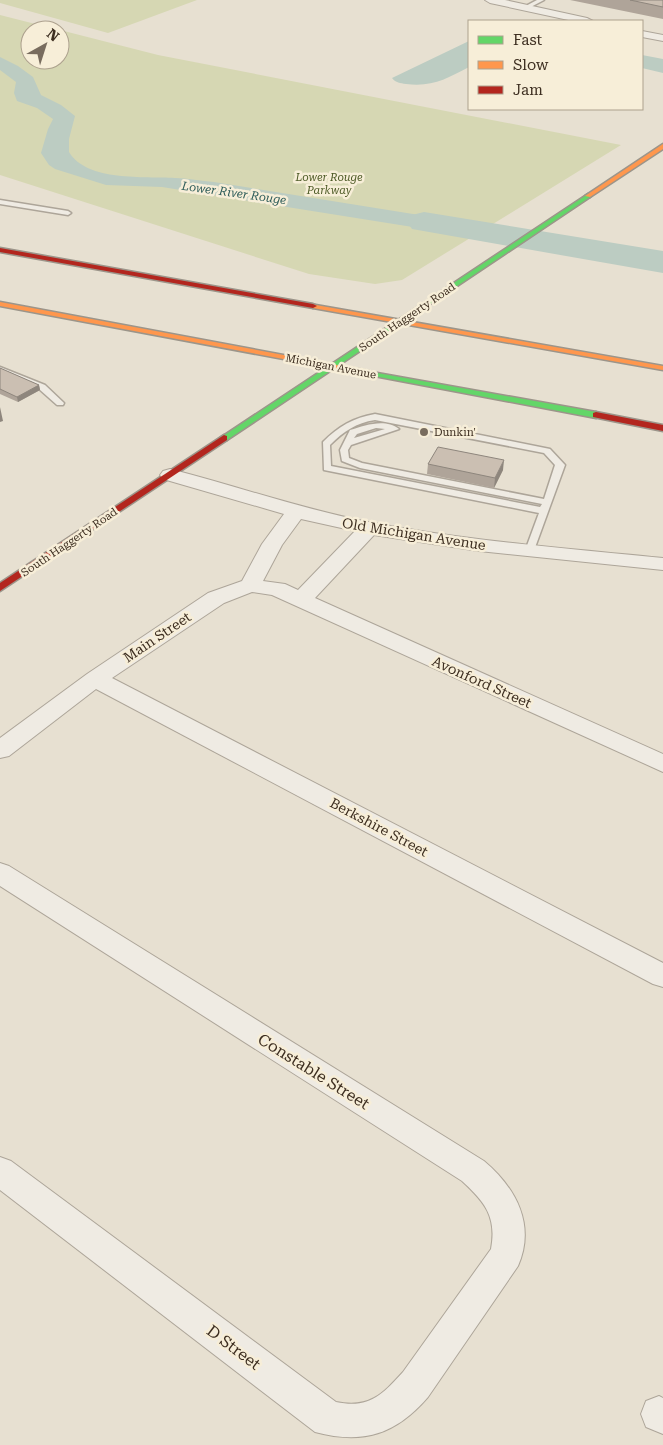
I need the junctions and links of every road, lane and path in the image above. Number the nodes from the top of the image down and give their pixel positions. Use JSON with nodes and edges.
{"nodes":[{"id":1,"x":492,"y":0,"type":"edge"},
{"id":2,"x":541,"y":0,"type":"edge"},
{"id":3,"x":525,"y":8,"type":"junction"},
{"id":4,"x":582,"y":20,"type":"edge"},
{"id":5,"x":643,"y":34,"type":"edge"},
{"id":6,"x":663,"y":38,"type":"edge"},
{"id":7,"x":663,"y":146,"type":"edge"},
{"id":8,"x":0,"y":202,"type":"edge"},
{"id":9,"x":68,"y":213,"type":"dead end"},
{"id":10,"x":0,"y":250,"type":"edge"},
{"id":11,"x":0,"y":304,"type":"edge"},
{"id":12,"x":402,"y":320,"type":"junction"},
{"id":13,"x":333,"y":366,"type":"junction"},
{"id":14,"x":663,"y":368,"type":"edge"},
{"id":15,"x":0,"y":369,"type":"edge"},
{"id":16,"x":60,"y":403,"type":"dead end"},
{"id":17,"x":429,"y":428,"type":"junction"},
{"id":18,"x":663,"y":428,"type":"edge"},
{"id":19,"x":170,"y":475,"type":"junction"},
{"id":20,"x":546,"y":506,"type":"junction"},
{"id":21,"x":296,"y":512,"type":"junction"},
{"id":22,"x":369,"y":528,"type":"junction"},
{"id":23,"x":530,"y":551,"type":"junction"},
{"id":24,"x":663,"y":564,"type":"edge"},
{"id":25,"x":250,"y":585,"type":"junction"},
{"id":26,"x":0,"y":588,"type":"edge"},
{"id":27,"x":301,"y":600,"type":"junction"},
{"id":28,"x":95,"y":679,"type":"junction"},
{"id":29,"x":0,"y":750,"type":"edge"},
{"id":30,"x":663,"y":764,"type":"edge"},
{"id":31,"x":0,"y":873,"type":"edge"},
{"id":32,"x":663,"y":976,"type":"edge"},
{"id":33,"x":0,"y":1171,"type":"edge"},
{"id":34,"x":457,"y":1326,"type":"joint"}],
"edges":[{"from":1,"to":3,"type":"street"},
{"from":2,"to":3,"type":"lane"},
{"from":3,"to":4,"type":"street"},
{"from":5,"to":6,"type":"street"},
{"from":7,"to":12,"type":"main road","name":"South Haggerty Road"},
{"from":8,"to":9,"type":"lane"},
{"from":10,"to":12,"type":"main road"},
{"from":11,"to":13,"type":"main road","name":"Michigan Avenue"},
{"from":12,"to":13,"type":"main road","name":"South Haggerty Road"},
{"from":12,"to":14,"type":"main road"},
{"from":13,"to":18,"type":"main road","name":"Michigan Avenue"},
{"from":13,"to":19,"type":"main road","name":"South Haggerty Road"},
{"from":15,"to":16,"type":"lane"},
{"from":17,"to":20,"type":"lane"},
{"from":17,"to":20,"type":"lane"},
{"from":17,"to":20,"type":"lane"},
{"from":19,"to":21,"type":"street","name":"Old Michigan Avenue"},
{"from":19,"to":26,"type":"main road","name":"South Haggerty Road"},
{"from":20,"to":23,"type":"lane"},
{"from":21,"to":22,"type":"street","name":"Old Michigan Avenue"},
{"from":21,"to":25,"type":"street"},
{"from":22,"to":23,"type":"street","name":"Old Michigan Avenue"},
{"from":22,"to":27,"type":"street"},
{"from":23,"to":24,"type":"street","name":"Old Michigan Avenue"},
{"from":25,"to":27,"type":"street","name":"Avonford Street"},
{"from":25,"to":28,"type":"street","name":"Main Street"},
{"from":27,"to":30,"type":"street","name":"Avonford Street"},
{"from":28,"to":29,"type":"street","name":"Main Street"},
{"from":28,"to":32,"type":"street","name":"Berkshire Street"},
{"from":31,"to":34,"type":"street","name":"Constable Street"},
{"from":33,"to":34,"type":"street","name":"D Street"}]}
